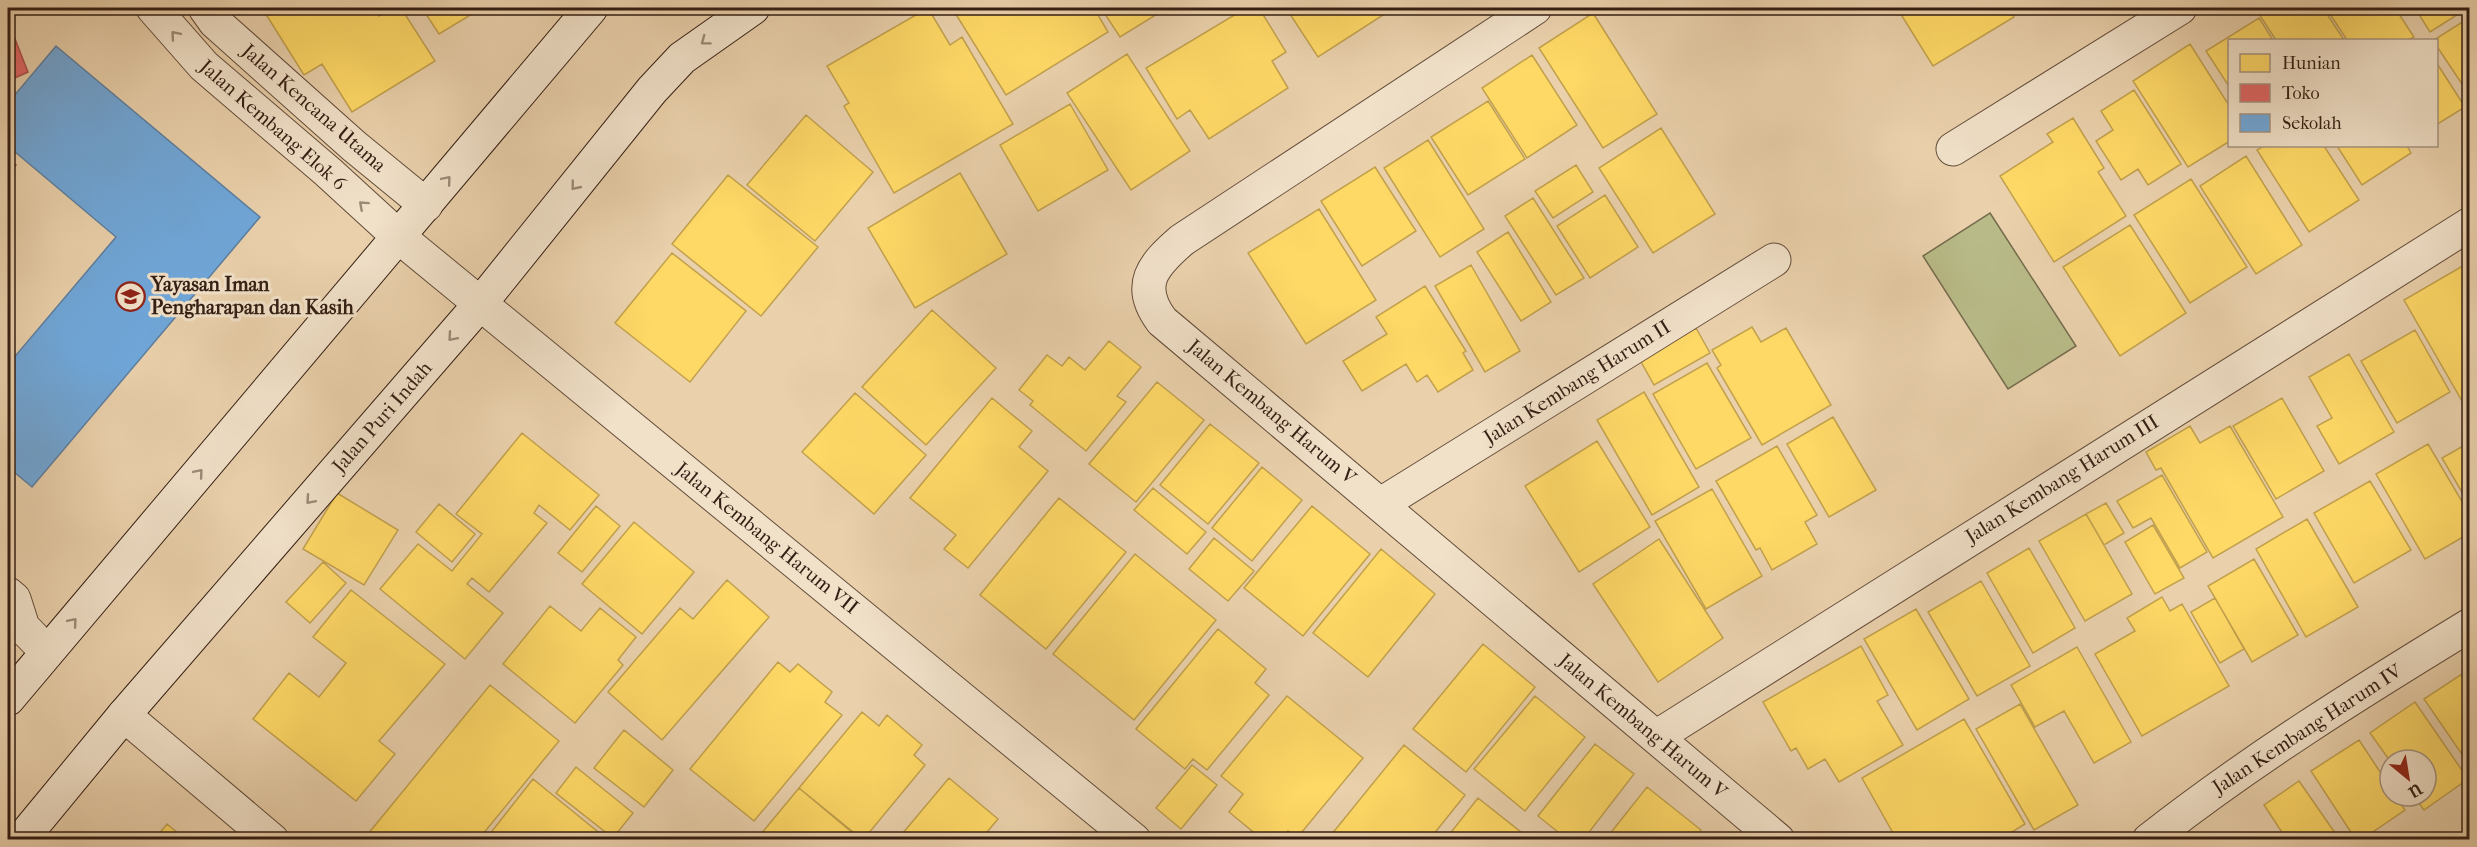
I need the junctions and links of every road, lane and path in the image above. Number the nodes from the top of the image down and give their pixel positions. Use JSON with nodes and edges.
{"nodes":[{"id":1,"x":153,"y":8,"type":"edge"},
{"id":2,"x":205,"y":8,"type":"edge"},
{"id":3,"x":591,"y":8,"type":"edge"},
{"id":4,"x":753,"y":8,"type":"edge"},
{"id":5,"x":1535,"y":8,"type":"edge"},
{"id":6,"x":2180,"y":8,"type":"edge"},
{"id":7,"x":1953,"y":149,"type":"dead end"},
{"id":8,"x":426,"y":205,"type":"junction"},
{"id":9,"x":2469,"y":224,"type":"edge"},
{"id":10,"x":399,"y":237,"type":"junction"},
{"id":11,"x":1774,"y":260,"type":"dead end"},
{"id":12,"x":480,"y":304,"type":"junction"},
{"id":13,"x":1381,"y":504,"type":"junction"},
{"id":14,"x":8,"y":594,"type":"edge"},
{"id":15,"x":2469,"y":625,"type":"edge"},
{"id":16,"x":15,"y":628,"type":"edge"},
{"id":17,"x":47,"y":652,"type":"junction"},
{"id":18,"x":8,"y":699,"type":"edge"},
{"id":19,"x":124,"y":715,"type":"junction"},
{"id":20,"x":1656,"y":736,"type":"junction"},
{"id":21,"x":21,"y":840,"type":"edge"},
{"id":22,"x":272,"y":840,"type":"edge"},
{"id":23,"x":1134,"y":840,"type":"edge"},
{"id":24,"x":1778,"y":840,"type":"edge"},
{"id":25,"x":2149,"y":840,"type":"edge"}],
"edges":[{"from":10,"to":1,"type":"street","name":"Jalan Kembang Elok 6","one_way":true},
{"from":2,"to":8,"type":"street","name":"Jalan Kencana Utama"},
{"from":8,"to":3,"type":"street","one_way":true},
{"from":4,"to":12,"type":"street","name":"Jalan Puri Indah","one_way":true},
{"from":5,"to":13,"type":"street","name":"Jalan Kembang Harum V"},
{"from":6,"to":7,"type":"street"},
{"from":8,"to":10,"type":"street"},
{"from":9,"to":20,"type":"street","name":"Jalan Kembang Harum III"},
{"from":10,"to":12,"type":"street","name":"Jalan Kembang Harum VII"},
{"from":17,"to":10,"type":"street","one_way":true},
{"from":11,"to":13,"type":"street","name":"Jalan Kembang Harum II"},
{"from":12,"to":19,"type":"street","name":"Jalan Puri Indah","one_way":true},
{"from":12,"to":23,"type":"street","name":"Jalan Kembang Harum VII"},
{"from":13,"to":20,"type":"street","name":"Jalan Kembang Harum V"},
{"from":14,"to":16,"type":"street"},
{"from":15,"to":25,"type":"street","name":"Jalan Kembang Harum IV"},
{"from":16,"to":17,"type":"street"},
{"from":17,"to":18,"type":"street"},
{"from":19,"to":21,"type":"street","name":"Jalan Puri Indah"},
{"from":19,"to":22,"type":"street"},
{"from":20,"to":24,"type":"street","name":"Jalan Kembang Harum V"}]}
